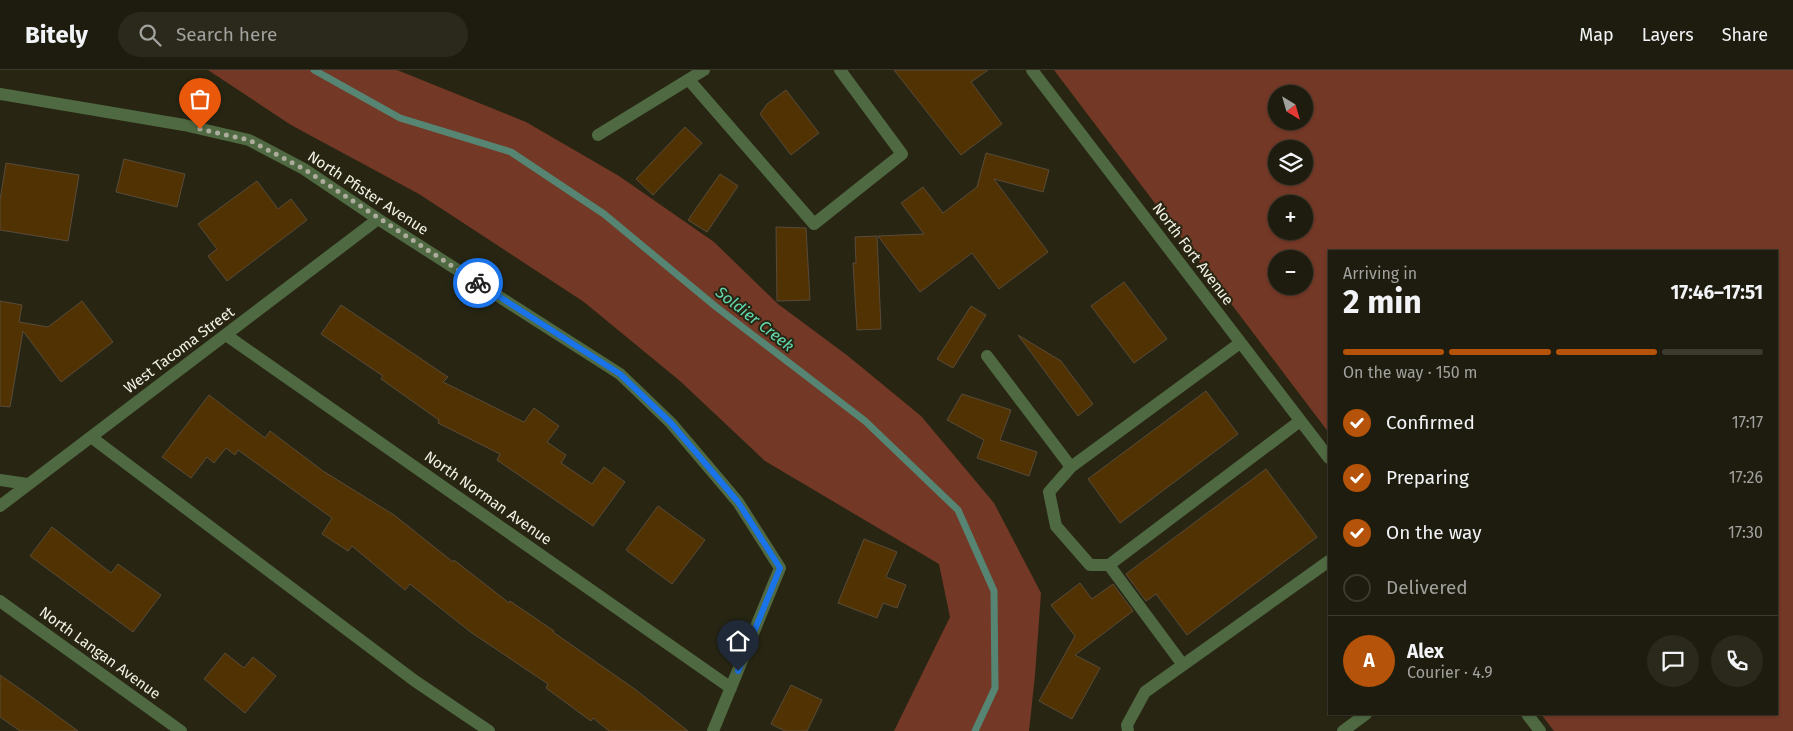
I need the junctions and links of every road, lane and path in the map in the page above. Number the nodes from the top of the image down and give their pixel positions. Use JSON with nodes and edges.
{"nodes":[{"id":1,"x":704,"y":70,"type":"edge"},
{"id":2,"x":840,"y":70,"type":"edge"},
{"id":3,"x":1032,"y":70,"type":"edge"},
{"id":4,"x":689,"y":80,"type":"junction"},
{"id":5,"x":0,"y":94,"type":"edge"},
{"id":6,"x":598,"y":135,"type":"dead end"},
{"id":7,"x":378,"y":219,"type":"junction"},
{"id":8,"x":226,"y":335,"type":"junction"},
{"id":9,"x":1240,"y":342,"type":"junction"},
{"id":10,"x":987,"y":356,"type":"dead end"},
{"id":11,"x":1300,"y":421,"type":"junction"},
{"id":12,"x":91,"y":437,"type":"junction"},
{"id":13,"x":1328,"y":457,"type":"edge"},
{"id":14,"x":1071,"y":467,"type":"junction"},
{"id":15,"x":0,"y":480,"type":"edge"},
{"id":16,"x":27,"y":484,"type":"junction"},
{"id":17,"x":0,"y":506,"type":"edge"},
{"id":18,"x":1328,"y":562,"type":"edge"},
{"id":19,"x":1109,"y":565,"type":"junction"},
{"id":20,"x":0,"y":601,"type":"edge"},
{"id":21,"x":1184,"y":666,"type":"junction"},
{"id":22,"x":731,"y":688,"type":"junction"},
{"id":23,"x":1365,"y":715,"type":"edge"},
{"id":24,"x":1528,"y":715,"type":"edge"},
{"id":25,"x":181,"y":731,"type":"edge"},
{"id":26,"x":489,"y":731,"type":"edge"},
{"id":27,"x":713,"y":731,"type":"edge"},
{"id":28,"x":1128,"y":731,"type":"edge"},
{"id":29,"x":1343,"y":731,"type":"edge"},
{"id":30,"x":1540,"y":731,"type":"edge"}],
"edges":[{"from":1,"to":4,"type":"street"},
{"from":2,"to":4,"type":"street"},
{"from":3,"to":9,"type":"street","name":"North Fort Avenue"},
{"from":4,"to":6,"type":"street"},
{"from":5,"to":7,"type":"street","name":"North Pfister Avenue"},
{"from":7,"to":8,"type":"street","name":"West Tacoma Street"},
{"from":7,"to":22,"type":"street","name":"North Pfister Avenue"},
{"from":8,"to":12,"type":"street","name":"West Tacoma Street"},
{"from":8,"to":22,"type":"street","name":"North Norman Avenue"},
{"from":9,"to":11,"type":"street","name":"North Fort Avenue"},
{"from":9,"to":14,"type":"street"},
{"from":10,"to":14,"type":"street"},
{"from":11,"to":13,"type":"street","name":"North Fort Avenue"},
{"from":11,"to":19,"type":"street"},
{"from":12,"to":16,"type":"street","name":"West Tacoma Street"},
{"from":12,"to":26,"type":"street"},
{"from":14,"to":19,"type":"street"},
{"from":15,"to":16,"type":"street"},
{"from":16,"to":17,"type":"street","name":"West Tacoma Street"},
{"from":18,"to":21,"type":"street"},
{"from":19,"to":21,"type":"street"},
{"from":20,"to":25,"type":"street","name":"North Langan Avenue"},
{"from":21,"to":28,"type":"street"},
{"from":22,"to":27,"type":"street"},
{"from":23,"to":29,"type":"street"},
{"from":24,"to":30,"type":"street"}]}
